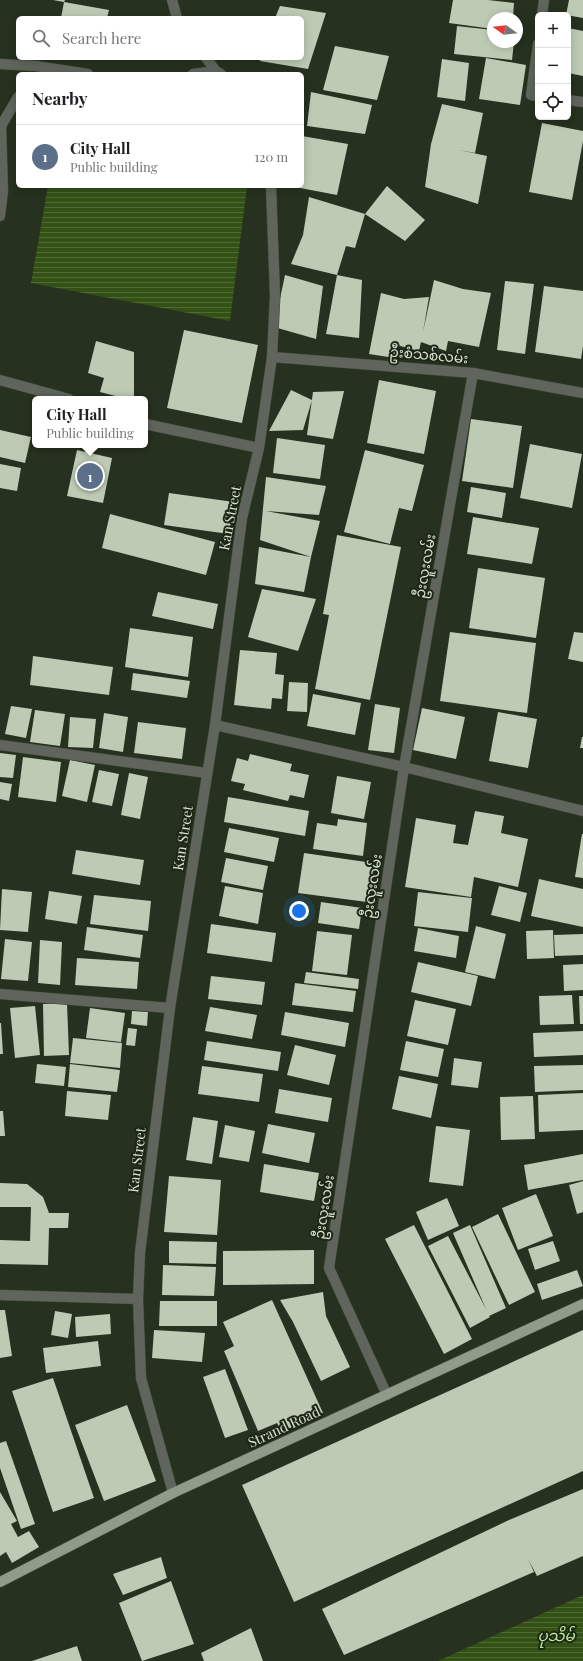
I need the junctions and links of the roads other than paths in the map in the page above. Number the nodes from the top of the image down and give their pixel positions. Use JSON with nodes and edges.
{"nodes":[{"id":1,"x":172,"y":0,"type":"edge"},
{"id":2,"x":544,"y":0,"type":"edge"},
{"id":3,"x":542,"y":12,"type":"edge"},
{"id":4,"x":176,"y":16,"type":"edge"},
{"id":5,"x":537,"y":48,"type":"edge"},
{"id":6,"x":208,"y":60,"type":"edge"},
{"id":7,"x":0,"y":64,"type":"edge"},
{"id":8,"x":34,"y":70,"type":"edge"},
{"id":9,"x":61,"y":72,"type":"edge"},
{"id":10,"x":218,"y":72,"type":"edge"},
{"id":11,"x":535,"y":96,"type":"edge"},
{"id":12,"x":16,"y":100,"type":"edge"},
{"id":13,"x":571,"y":100,"type":"edge"},
{"id":14,"x":583,"y":102,"type":"edge"},
{"id":15,"x":272,"y":188,"type":"edge"},
{"id":16,"x":0,"y":216,"type":"edge"},
{"id":17,"x":272,"y":357,"type":"junction"},
{"id":18,"x":473,"y":373,"type":"junction"},
{"id":19,"x":0,"y":380,"type":"edge"},
{"id":20,"x":583,"y":393,"type":"edge"},
{"id":21,"x":58,"y":396,"type":"edge"},
{"id":22,"x":148,"y":425,"type":"edge"},
{"id":23,"x":259,"y":448,"type":"junction"},
{"id":24,"x":215,"y":725,"type":"junction"},
{"id":25,"x":0,"y":745,"type":"edge"},
{"id":26,"x":404,"y":767,"type":"junction"},
{"id":27,"x":207,"y":773,"type":"junction"},
{"id":28,"x":583,"y":811,"type":"edge"},
{"id":29,"x":0,"y":994,"type":"edge"},
{"id":30,"x":170,"y":1008,"type":"junction"},
{"id":31,"x":0,"y":1295,"type":"edge"},
{"id":32,"x":138,"y":1299,"type":"junction"},
{"id":33,"x":583,"y":1304,"type":"edge"},
{"id":34,"x":387,"y":1395,"type":"junction"},
{"id":35,"x":173,"y":1493,"type":"junction"},
{"id":36,"x":0,"y":1582,"type":"edge"}],
"edges":[{"from":1,"to":4,"type":"street"},
{"from":2,"to":3,"type":"street"},
{"from":5,"to":11,"type":"street"},
{"from":6,"to":10,"type":"street"},
{"from":7,"to":8,"type":"street"},
{"from":8,"to":9,"type":"street"},
{"from":12,"to":16,"type":"street"},
{"from":13,"to":14,"type":"street"},
{"from":15,"to":17,"type":"street","name":"Kan Street"},
{"from":17,"to":18,"type":"street","name":"ဦးစံသစ်လမ်း"},
{"from":17,"to":23,"type":"street","name":"Kan Street"},
{"from":18,"to":20,"type":"street","name":"ဦးစံသစ်လမ်း"},
{"from":18,"to":26,"type":"street","name":"ဦးလူးလမ်း"},
{"from":19,"to":21,"type":"street"},
{"from":22,"to":23,"type":"street"},
{"from":23,"to":24,"type":"street","name":"Kan Street"},
{"from":24,"to":26,"type":"street"},
{"from":24,"to":27,"type":"street","name":"Kan Street"},
{"from":25,"to":27,"type":"street"},
{"from":26,"to":28,"type":"street"},
{"from":26,"to":34,"type":"street","name":"ဦးလူးလမ်း"},
{"from":27,"to":30,"type":"street","name":"Kan Street"},
{"from":29,"to":30,"type":"street"},
{"from":30,"to":32,"type":"street","name":"Kan Street"},
{"from":31,"to":32,"type":"street"},
{"from":32,"to":35,"type":"street","name":"Kan Street"},
{"from":33,"to":34,"type":"main road","name":"Strand Road"},
{"from":34,"to":35,"type":"main road","name":"Strand Road"},
{"from":35,"to":36,"type":"main road","name":"Strand Road"}]}
